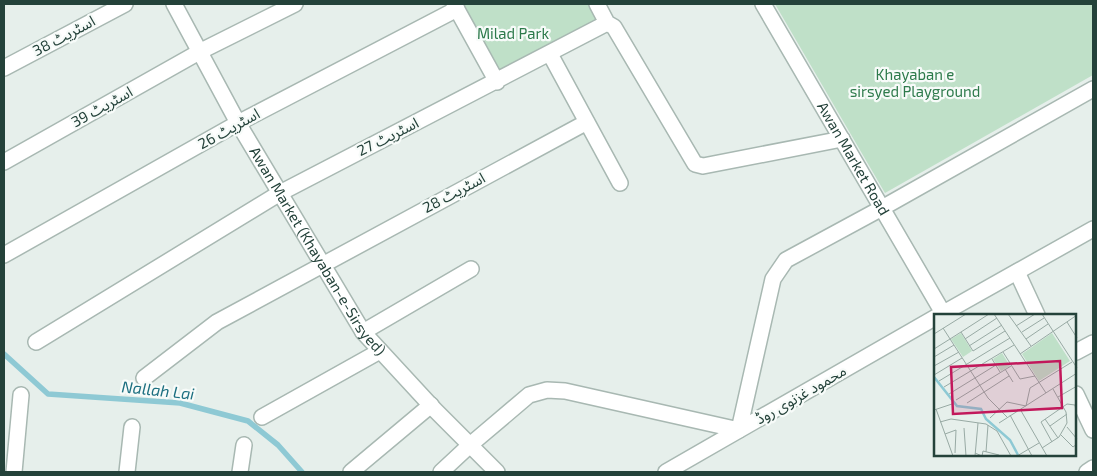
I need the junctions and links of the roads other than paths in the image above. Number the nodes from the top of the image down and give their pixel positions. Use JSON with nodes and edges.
{"nodes":[{"id":1,"x":125,"y":4,"type":"edge"},
{"id":2,"x":174,"y":4,"type":"edge"},
{"id":3,"x":295,"y":4,"type":"edge"},
{"id":4,"x":597,"y":4,"type":"edge"},
{"id":5,"x":763,"y":4,"type":"edge"},
{"id":6,"x":456,"y":6,"type":"edge"},
{"id":7,"x":607,"y":24,"type":"junction"},
{"id":8,"x":201,"y":52,"type":"junction"},
{"id":9,"x":550,"y":54,"type":"junction"},
{"id":10,"x":4,"y":68,"type":"edge"},
{"id":11,"x":496,"y":82,"type":"junction"},
{"id":12,"x":1093,"y":89,"type":"edge"},
{"id":13,"x":587,"y":122,"type":"junction"},
{"id":14,"x":238,"y":124,"type":"junction"},
{"id":15,"x":842,"y":138,"type":"junction"},
{"id":16,"x":4,"y":162,"type":"edge"},
{"id":17,"x":620,"y":183,"type":"dead end"},
{"id":18,"x":280,"y":192,"type":"junction"},
{"id":19,"x":882,"y":208,"type":"junction"},
{"id":20,"x":1093,"y":229,"type":"edge"},
{"id":21,"x":4,"y":255,"type":"edge"},
{"id":22,"x":322,"y":264,"type":"junction"},
{"id":23,"x":471,"y":269,"type":"dead end"},
{"id":24,"x":1017,"y":272,"type":"junction"},
{"id":25,"x":939,"y":314,"type":"edge"},
{"id":26,"x":942,"y":314,"type":"edge"},
{"id":27,"x":1037,"y":314,"type":"edge"},
{"id":28,"x":934,"y":318,"type":"edge"},
{"id":29,"x":363,"y":332,"type":"junction"},
{"id":30,"x":36,"y":342,"type":"dead end"},
{"id":31,"x":1093,"y":344,"type":"edge"},
{"id":32,"x":380,"y":350,"type":"junction"},
{"id":33,"x":1077,"y":352,"type":"edge"},
{"id":34,"x":144,"y":378,"type":"dead end"},
{"id":35,"x":21,"y":395,"type":"dead end"},
{"id":36,"x":1077,"y":396,"type":"edge"},
{"id":37,"x":431,"y":405,"type":"junction"},
{"id":38,"x":262,"y":417,"type":"dead end"},
{"id":39,"x":132,"y":427,"type":"dead end"},
{"id":40,"x":740,"y":430,"type":"junction"},
{"id":41,"x":1093,"y":430,"type":"edge"},
{"id":42,"x":244,"y":445,"type":"dead end"},
{"id":43,"x":470,"y":445,"type":"junction"},
{"id":44,"x":1093,"y":468,"type":"edge"},
{"id":45,"x":675,"y":470,"type":"edge"},
{"id":46,"x":14,"y":472,"type":"edge"},
{"id":47,"x":127,"y":472,"type":"edge"},
{"id":48,"x":240,"y":472,"type":"edge"},
{"id":49,"x":351,"y":472,"type":"edge"},
{"id":50,"x":441,"y":472,"type":"edge"},
{"id":51,"x":497,"y":472,"type":"edge"},
{"id":52,"x":1087,"y":472,"type":"edge"}],
"edges":[{"from":1,"to":10,"type":"street","name":"اسٹریٹ 38"},
{"from":2,"to":8,"type":"street","name":"Awan Market (Khayaban-e-Sirsyed)"},
{"from":3,"to":8,"type":"street","name":"اسٹریٹ 39"},
{"from":4,"to":7,"type":"street"},
{"from":5,"to":15,"type":"street","name":"Awan Market Road"},
{"from":6,"to":11,"type":"street"},
{"from":6,"to":14,"type":"street","name":"اسٹریٹ 26"},
{"from":7,"to":9,"type":"street","name":"اسٹریٹ 27"},
{"from":7,"to":15,"type":"street"},
{"from":8,"to":14,"type":"street","name":"Awan Market (Khayaban-e-Sirsyed)"},
{"from":8,"to":16,"type":"street","name":"اسٹریٹ 39"},
{"from":9,"to":11,"type":"street","name":"اسٹریٹ 27"},
{"from":9,"to":13,"type":"street"},
{"from":11,"to":18,"type":"street","name":"اسٹریٹ 27"},
{"from":12,"to":19,"type":"street"},
{"from":13,"to":17,"type":"street"},
{"from":13,"to":22,"type":"street","name":"اسٹریٹ 28"},
{"from":14,"to":18,"type":"street","name":"Awan Market (Khayaban-e-Sirsyed)"},
{"from":14,"to":21,"type":"street","name":"اسٹریٹ 26"},
{"from":15,"to":19,"type":"street","name":"Awan Market Road"},
{"from":18,"to":22,"type":"street","name":"Awan Market (Khayaban-e-Sirsyed)"},
{"from":18,"to":30,"type":"street","name":"اسٹریٹ 27"},
{"from":19,"to":25,"type":"street","name":"Awan Market Road"},
{"from":19,"to":40,"type":"street"},
{"from":20,"to":24,"type":"street","name":"محمود غزنوی روڈ"},
{"from":22,"to":29,"type":"street","name":"Awan Market (Khayaban-e-Sirsyed)"},
{"from":22,"to":34,"type":"street","name":"اسٹریٹ 28"},
{"from":23,"to":29,"type":"street"},
{"from":24,"to":26,"type":"street","name":"محمود غزنوی روڈ"},
{"from":24,"to":27,"type":"street"},
{"from":28,"to":40,"type":"street","name":"محمود غزنوی روڈ"},
{"from":29,"to":32,"type":"street","name":"Awan Market (Khayaban-e-Sirsyed)"},
{"from":31,"to":33,"type":"street"},
{"from":32,"to":37,"type":"street","name":"Awan Market (Khayaban-e-Sirsyed)"},
{"from":32,"to":38,"type":"street"},
{"from":35,"to":46,"type":"street"},
{"from":36,"to":41,"type":"street"},
{"from":37,"to":43,"type":"street","name":"Awan Market (Khayaban-e-Sirsyed)"},
{"from":37,"to":49,"type":"street"},
{"from":39,"to":47,"type":"street"},
{"from":40,"to":43,"type":"street"},
{"from":40,"to":45,"type":"street","name":"محمود غزنوی روڈ"},
{"from":42,"to":48,"type":"street"},
{"from":43,"to":50,"type":"street"},
{"from":43,"to":51,"type":"street","name":"Awan Market (Khayaban-e-Sirsyed)"},
{"from":44,"to":52,"type":"street"}]}
